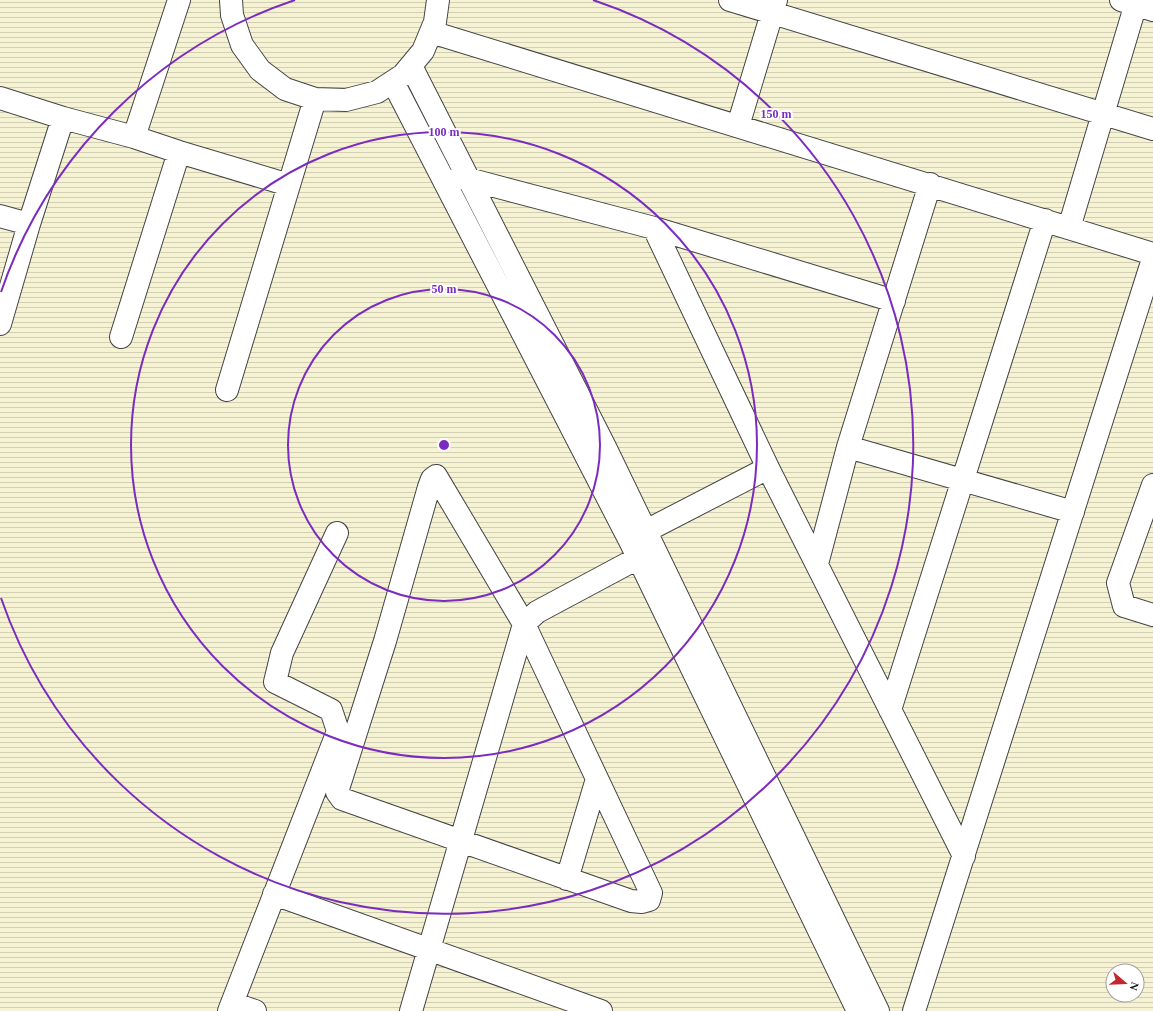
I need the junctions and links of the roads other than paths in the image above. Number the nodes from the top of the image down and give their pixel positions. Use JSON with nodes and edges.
{"nodes":[{"id":1,"x":180,"y":0,"type":"edge"},
{"id":2,"x":231,"y":0,"type":"edge"},
{"id":3,"x":438,"y":0,"type":"edge"},
{"id":4,"x":730,"y":0,"type":"edge"},
{"id":5,"x":1136,"y":4,"type":"edge"},
{"id":6,"x":774,"y":6,"type":"edge"},
{"id":7,"x":431,"y":32,"type":"junction"},
{"id":8,"x":411,"y":66,"type":"junction"},
{"id":9,"x":393,"y":82,"type":"junction"},
{"id":10,"x":0,"y":98,"type":"edge"},
{"id":11,"x":315,"y":99,"type":"junction"},
{"id":12,"x":1102,"y":115,"type":"junction"},
{"id":13,"x":63,"y":118,"type":"junction"},
{"id":14,"x":738,"y":126,"type":"junction"},
{"id":15,"x":1153,"y":130,"type":"edge"},
{"id":16,"x":134,"y":137,"type":"junction"},
{"id":17,"x":179,"y":152,"type":"junction"},
{"id":18,"x":441,"y":175,"type":"junction"},
{"id":19,"x":468,"y":179,"type":"junction"},
{"id":20,"x":930,"y":184,"type":"junction"},
{"id":21,"x":289,"y":185,"type":"junction"},
{"id":22,"x":0,"y":216,"type":"edge"},
{"id":23,"x":1045,"y":220,"type":"junction"},
{"id":24,"x":29,"y":224,"type":"junction"},
{"id":25,"x":654,"y":228,"type":"junction"},
{"id":26,"x":1069,"y":228,"type":"junction"},
{"id":27,"x":1153,"y":254,"type":"edge"},
{"id":28,"x":1153,"y":259,"type":"edge"},
{"id":29,"x":894,"y":301,"type":"junction"},
{"id":30,"x":1,"y":315,"type":"edge"},
{"id":31,"x":122,"y":337,"type":"dead end"},
{"id":32,"x":227,"y":390,"type":"dead end"},
{"id":33,"x":848,"y":447,"type":"junction"},
{"id":34,"x":768,"y":468,"type":"junction"},
{"id":35,"x":963,"y":481,"type":"junction"},
{"id":36,"x":1153,"y":486,"type":"edge"},
{"id":37,"x":1072,"y":512,"type":"junction"},
{"id":38,"x":337,"y":533,"type":"dead end"},
{"id":39,"x":638,"y":544,"type":"junction"},
{"id":40,"x":817,"y":564,"type":"junction"},
{"id":41,"x":1153,"y":615,"type":"edge"},
{"id":42,"x":524,"y":624,"type":"junction"},
{"id":43,"x":890,"y":710,"type":"junction"},
{"id":44,"x":597,"y":779,"type":"junction"},
{"id":45,"x":460,"y":841,"type":"junction"},
{"id":46,"x":964,"y":856,"type":"junction"},
{"id":47,"x":567,"y":879,"type":"junction"},
{"id":48,"x":274,"y":894,"type":"junction"},
{"id":49,"x":428,"y":950,"type":"junction"},
{"id":50,"x":230,"y":1007,"type":"edge"},
{"id":51,"x":255,"y":1011,"type":"edge"},
{"id":52,"x":410,"y":1011,"type":"edge"},
{"id":53,"x":601,"y":1011,"type":"edge"},
{"id":54,"x":858,"y":1011,"type":"edge"},
{"id":55,"x":878,"y":1011,"type":"edge"},
{"id":56,"x":914,"y":1011,"type":"edge"}],
"edges":[{"from":1,"to":16,"type":"street"},
{"from":2,"to":11,"type":"street"},
{"from":3,"to":7,"type":"street"},
{"from":4,"to":6,"type":"street"},
{"from":5,"to":12,"type":"street"},
{"from":6,"to":12,"type":"street"},
{"from":6,"to":14,"type":"street"},
{"from":7,"to":8,"type":"street"},
{"from":7,"to":14,"type":"street"},
{"from":8,"to":9,"type":"street"},
{"from":8,"to":19,"type":"street"},
{"from":9,"to":11,"type":"street"},
{"from":9,"to":18,"type":"street"},
{"from":10,"to":13,"type":"street"},
{"from":11,"to":21,"type":"street"},
{"from":12,"to":15,"type":"street"},
{"from":12,"to":26,"type":"street"},
{"from":13,"to":16,"type":"street"},
{"from":13,"to":24,"type":"street"},
{"from":14,"to":20,"type":"street"},
{"from":16,"to":17,"type":"street"},
{"from":17,"to":21,"type":"street"},
{"from":17,"to":31,"type":"street"},
{"from":18,"to":19,"type":"street"},
{"from":18,"to":39,"type":"street"},
{"from":19,"to":25,"type":"street"},
{"from":19,"to":39,"type":"street"},
{"from":20,"to":23,"type":"street"},
{"from":20,"to":29,"type":"street"},
{"from":21,"to":32,"type":"street"},
{"from":22,"to":24,"type":"street"},
{"from":23,"to":26,"type":"street"},
{"from":23,"to":35,"type":"street"},
{"from":24,"to":30,"type":"street"},
{"from":25,"to":29,"type":"street"},
{"from":25,"to":34,"type":"street"},
{"from":26,"to":27,"type":"street"},
{"from":28,"to":37,"type":"street"},
{"from":29,"to":33,"type":"street"},
{"from":33,"to":35,"type":"street"},
{"from":33,"to":40,"type":"street"},
{"from":34,"to":39,"type":"street"},
{"from":34,"to":40,"type":"street"},
{"from":35,"to":37,"type":"street"},
{"from":35,"to":43,"type":"street"},
{"from":36,"to":41,"type":"street"},
{"from":37,"to":46,"type":"street"},
{"from":38,"to":48,"type":"street"},
{"from":39,"to":42,"type":"street"},
{"from":39,"to":54,"type":"street"},
{"from":39,"to":55,"type":"street"},
{"from":40,"to":43,"type":"street"},
{"from":42,"to":44,"type":"street"},
{"from":42,"to":45,"type":"street"},
{"from":42,"to":45,"type":"street"},
{"from":43,"to":46,"type":"street"},
{"from":44,"to":47,"type":"street"},
{"from":44,"to":47,"type":"street"},
{"from":45,"to":47,"type":"street"},
{"from":45,"to":49,"type":"street"},
{"from":46,"to":56,"type":"street"},
{"from":48,"to":49,"type":"street"},
{"from":48,"to":50,"type":"street"},
{"from":49,"to":52,"type":"street"},
{"from":49,"to":53,"type":"street"},
{"from":50,"to":51,"type":"street"}]}
